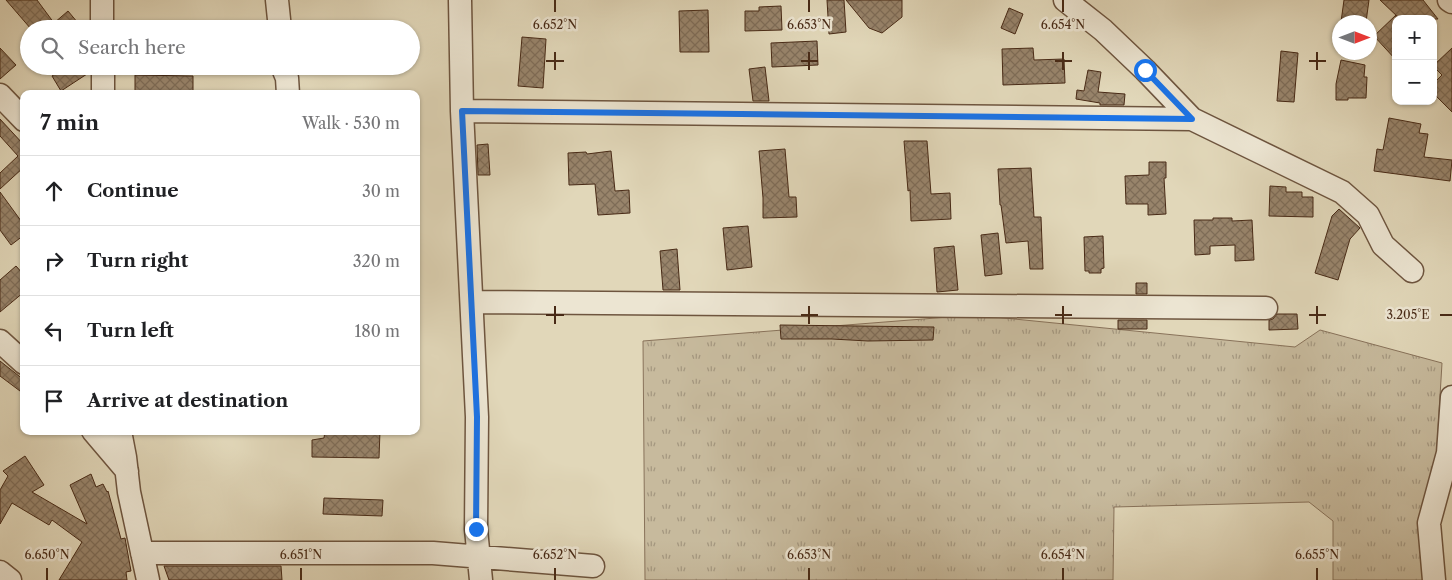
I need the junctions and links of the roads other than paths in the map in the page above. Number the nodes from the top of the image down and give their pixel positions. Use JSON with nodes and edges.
{"nodes":[{"id":1,"x":102,"y":0,"type":"edge"},
{"id":2,"x":277,"y":0,"type":"edge"},
{"id":3,"x":460,"y":0,"type":"edge"},
{"id":4,"x":1065,"y":0,"type":"edge"},
{"id":5,"x":102,"y":20,"type":"edge"},
{"id":6,"x":279,"y":20,"type":"edge"},
{"id":7,"x":103,"y":75,"type":"edge"},
{"id":8,"x":286,"y":75,"type":"edge"},
{"id":9,"x":103,"y":90,"type":"edge"},
{"id":10,"x":288,"y":90,"type":"edge"},
{"id":11,"x":0,"y":95,"type":"edge"},
{"id":12,"x":462,"y":111,"type":"junction"},
{"id":13,"x":20,"y":116,"type":"edge"},
{"id":14,"x":1192,"y":119,"type":"junction"},
{"id":15,"x":1412,"y":271,"type":"dead end"},
{"id":16,"x":472,"y":302,"type":"junction"},
{"id":17,"x":1266,"y":308,"type":"dead end"},
{"id":18,"x":0,"y":341,"type":"edge"},
{"id":19,"x":20,"y":358,"type":"edge"},
{"id":20,"x":1452,"y":397,"type":"edge"},
{"id":21,"x":96,"y":435,"type":"edge"},
{"id":22,"x":121,"y":435,"type":"edge"},
{"id":23,"x":126,"y":471,"type":"junction"},
{"id":24,"x":142,"y":553,"type":"junction"},
{"id":25,"x":480,"y":557,"type":"junction"},
{"id":26,"x":593,"y":566,"type":"dead end"},
{"id":27,"x":0,"y":572,"type":"edge"},
{"id":28,"x":10,"y":580,"type":"edge"},
{"id":29,"x":148,"y":580,"type":"edge"},
{"id":30,"x":481,"y":580,"type":"edge"},
{"id":31,"x":1434,"y":580,"type":"edge"}],
"edges":[{"from":1,"to":5,"type":"street"},
{"from":2,"to":6,"type":"street"},
{"from":3,"to":12,"type":"street"},
{"from":4,"to":14,"type":"street"},
{"from":7,"to":9,"type":"street"},
{"from":8,"to":10,"type":"street"},
{"from":11,"to":13,"type":"street"},
{"from":12,"to":14,"type":"street"},
{"from":12,"to":16,"type":"street"},
{"from":14,"to":15,"type":"street"},
{"from":16,"to":17,"type":"street"},
{"from":16,"to":25,"type":"street"},
{"from":18,"to":19,"type":"street"},
{"from":20,"to":31,"type":"street"},
{"from":21,"to":23,"type":"street"},
{"from":22,"to":23,"type":"street"},
{"from":23,"to":24,"type":"street"},
{"from":24,"to":25,"type":"street"},
{"from":24,"to":29,"type":"street"},
{"from":25,"to":26,"type":"street"},
{"from":25,"to":30,"type":"street"},
{"from":27,"to":28,"type":"street"}]}
